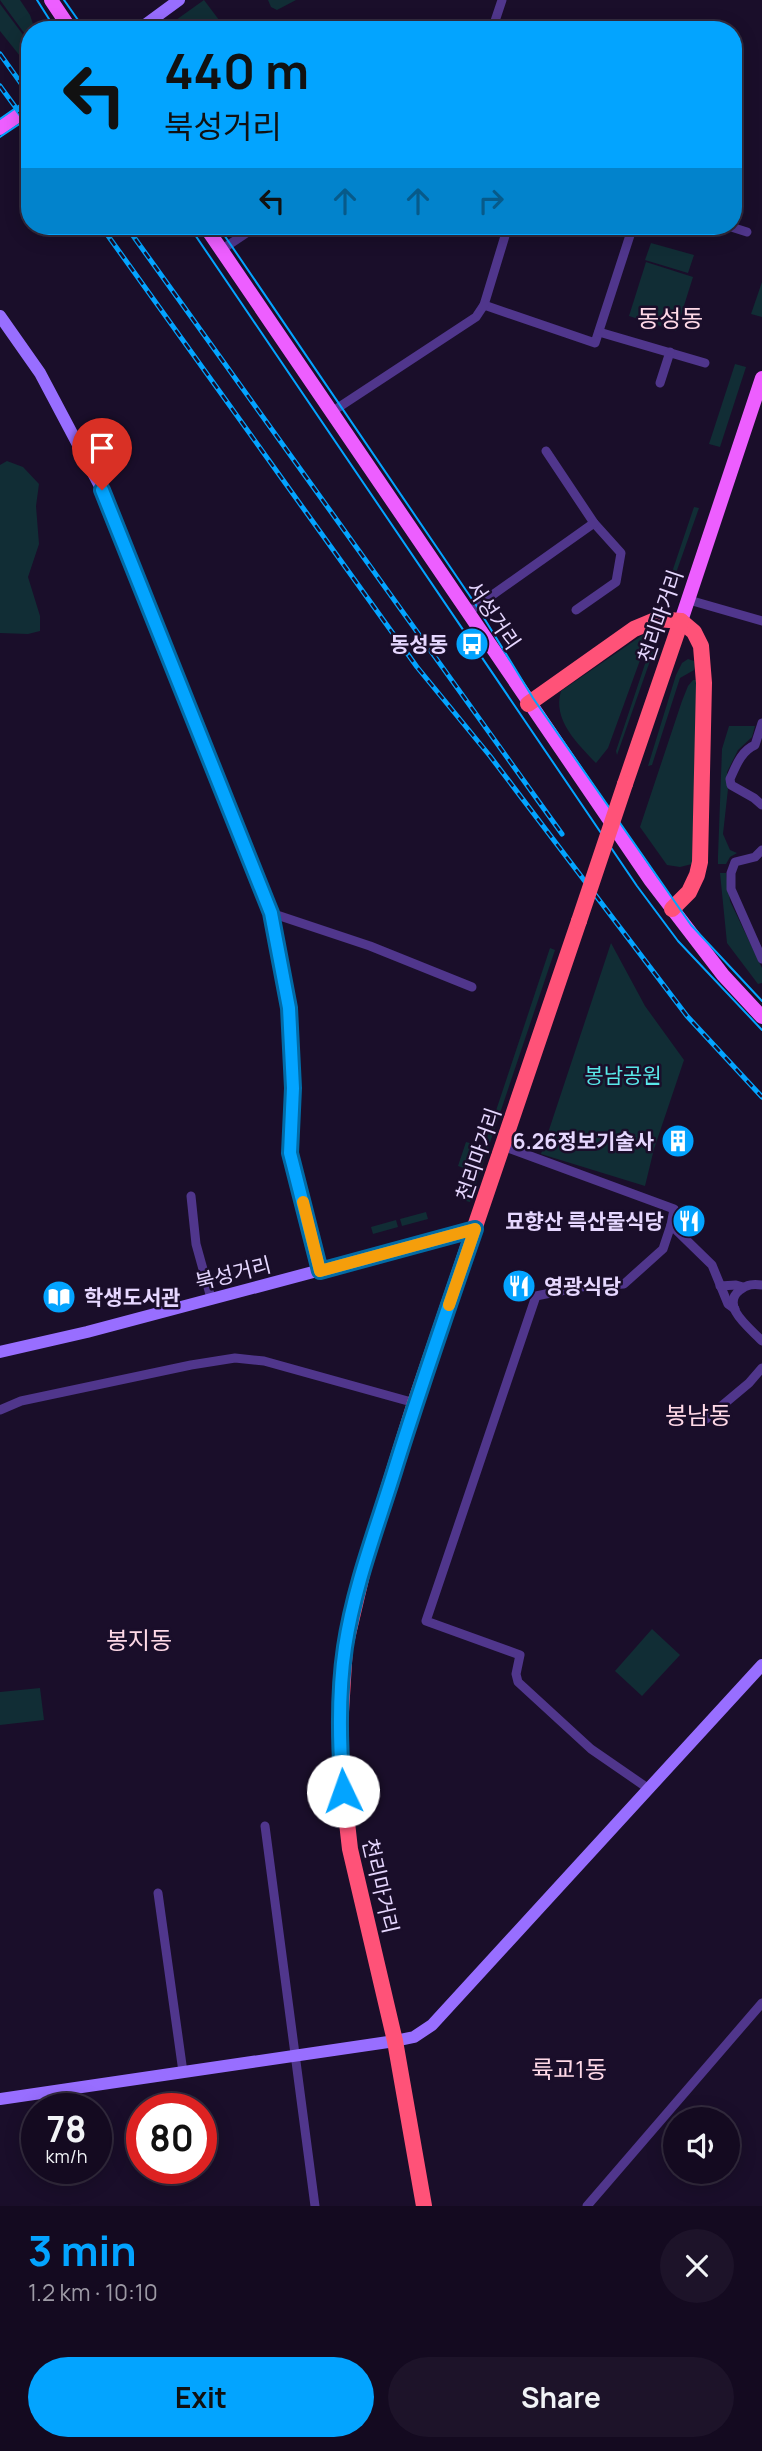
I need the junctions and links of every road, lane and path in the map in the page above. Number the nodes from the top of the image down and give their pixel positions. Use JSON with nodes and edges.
{"nodes":[{"id":1,"x":51,"y":0,"type":"edge"},
{"id":2,"x":179,"y":0,"type":"edge"},
{"id":3,"x":502,"y":0,"type":"edge"},
{"id":4,"x":65,"y":21,"type":"edge"},
{"id":5,"x":150,"y":21,"type":"edge"},
{"id":6,"x":495,"y":21,"type":"edge"},
{"id":7,"x":21,"y":113,"type":"edge"},
{"id":8,"x":0,"y":128,"type":"edge"},
{"id":9,"x":742,"y":230,"type":"edge"},
{"id":10,"x":747,"y":232,"type":"dead end"},
{"id":11,"x":211,"y":235,"type":"edge"},
{"id":12,"x":244,"y":235,"type":"edge"},
{"id":13,"x":505,"y":235,"type":"edge"},
{"id":14,"x":630,"y":235,"type":"edge"},
{"id":15,"x":221,"y":250,"type":"junction"},
{"id":16,"x":484,"y":305,"type":"junction"},
{"id":17,"x":0,"y":316,"type":"edge"},
{"id":18,"x":599,"y":332,"type":"junction"},
{"id":19,"x":670,"y":352,"type":"junction"},
{"id":20,"x":705,"y":363,"type":"dead end"},
{"id":21,"x":762,"y":378,"type":"edge"},
{"id":22,"x":660,"y":383,"type":"dead end"},
{"id":23,"x":330,"y":413,"type":"junction"},
{"id":24,"x":546,"y":451,"type":"dead end"},
{"id":25,"x":594,"y":523,"type":"junction"},
{"id":26,"x":689,"y":600,"type":"junction"},
{"id":27,"x":576,"y":610,"type":"dead end"},
{"id":28,"x":467,"y":613,"type":"junction"},
{"id":29,"x":681,"y":621,"type":"junction"},
{"id":30,"x":762,"y":621,"type":"edge"},
{"id":31,"x":528,"y":704,"type":"junction"},
{"id":32,"x":762,"y":723,"type":"edge"},
{"id":33,"x":758,"y":748,"type":"edge"},
{"id":34,"x":762,"y":805,"type":"edge"},
{"id":35,"x":762,"y":850,"type":"edge"},
{"id":36,"x":671,"y":909,"type":"junction"},
{"id":37,"x":271,"y":913,"type":"junction"},
{"id":38,"x":762,"y":959,"type":"edge"},
{"id":39,"x":472,"y":987,"type":"dead end"},
{"id":40,"x":762,"y":1017,"type":"edge"},
{"id":41,"x":503,"y":1146,"type":"junction"},
{"id":42,"x":191,"y":1196,"type":"dead end"},
{"id":43,"x":671,"y":1224,"type":"junction"},
{"id":44,"x":475,"y":1229,"type":"junction"},
{"id":45,"x":320,"y":1271,"type":"junction"},
{"id":46,"x":762,"y":1285,"type":"edge"},
{"id":47,"x":720,"y":1286,"type":"junction"},
{"id":48,"x":743,"y":1287,"type":"junction"},
{"id":49,"x":211,"y":1298,"type":"junction"},
{"id":50,"x":734,"y":1309,"type":"junction"},
{"id":51,"x":762,"y":1341,"type":"edge"},
{"id":52,"x":0,"y":1352,"type":"edge"},
{"id":53,"x":762,"y":1368,"type":"edge"},
{"id":54,"x":415,"y":1403,"type":"junction"},
{"id":55,"x":0,"y":1410,"type":"edge"},
{"id":56,"x":706,"y":1419,"type":"dead end"},
{"id":57,"x":762,"y":1665,"type":"edge"},
{"id":58,"x":649,"y":1789,"type":"junction"},
{"id":59,"x":265,"y":1826,"type":"dead end"},
{"id":60,"x":158,"y":1893,"type":"dead end"},
{"id":61,"x":762,"y":2003,"type":"edge"},
{"id":62,"x":395,"y":2041,"type":"junction"},
{"id":63,"x":295,"y":2056,"type":"junction"},
{"id":64,"x":183,"y":2072,"type":"junction"},
{"id":65,"x":0,"y":2099,"type":"edge"},
{"id":66,"x":314,"y":2206,"type":"edge"},
{"id":67,"x":424,"y":2206,"type":"edge"},
{"id":68,"x":587,"y":2206,"type":"edge"}],
"edges":[{"from":1,"to":4,"type":"main road"},
{"from":2,"to":5,"type":"street"},
{"from":3,"to":6,"type":"street"},
{"from":7,"to":8,"type":"main road"},
{"from":9,"to":10,"type":"street"},
{"from":11,"to":15,"type":"main road","name":"서성거리"},
{"from":12,"to":15,"type":"street"},
{"from":13,"to":16,"type":"street"},
{"from":14,"to":18,"type":"street"},
{"from":15,"to":23,"type":"main road","name":"서성거리"},
{"from":16,"to":18,"type":"street"},
{"from":16,"to":23,"type":"street"},
{"from":17,"to":37,"type":"street"},
{"from":18,"to":19,"type":"street"},
{"from":19,"to":20,"type":"street"},
{"from":19,"to":22,"type":"street"},
{"from":21,"to":26,"type":"main road","name":"천리마거리"},
{"from":23,"to":28,"type":"main road","name":"서성거리"},
{"from":24,"to":25,"type":"street"},
{"from":25,"to":27,"type":"street"},
{"from":25,"to":28,"type":"street"},
{"from":26,"to":29,"type":"main road","name":"천리마거리"},
{"from":26,"to":30,"type":"street"},
{"from":28,"to":31,"type":"main road","name":"서성거리"},
{"from":29,"to":31,"type":"highway"},
{"from":29,"to":36,"type":"highway"},
{"from":29,"to":41,"type":"highway","name":"천리마거리","bridge":true},
{"from":31,"to":36,"type":"main road","name":"서성거리"},
{"from":32,"to":33,"type":"street"},
{"from":33,"to":34,"type":"street"},
{"from":35,"to":38,"type":"street"},
{"from":36,"to":40,"type":"main road","name":"서성거리"},
{"from":37,"to":39,"type":"street"},
{"from":37,"to":45,"type":"street"},
{"from":41,"to":43,"type":"street"},
{"from":41,"to":44,"type":"highway","name":"천리마거리"},
{"from":42,"to":49,"type":"street"},
{"from":43,"to":47,"type":"street"},
{"from":43,"to":58,"type":"street"},
{"from":44,"to":45,"type":"street","name":"북성거리"},
{"from":44,"to":54,"type":"highway","name":"천리마거리"},
{"from":45,"to":49,"type":"street","name":"북성거리"},
{"from":46,"to":48,"type":"street"},
{"from":47,"to":48,"type":"street"},
{"from":47,"to":50,"type":"street"},
{"from":48,"to":50,"type":"street"},
{"from":49,"to":52,"type":"street","name":"북성거리"},
{"from":50,"to":51,"type":"street"},
{"from":53,"to":56,"type":"street"},
{"from":54,"to":55,"type":"street"},
{"from":54,"to":62,"type":"highway","name":"천리마거리"},
{"from":57,"to":58,"type":"street"},
{"from":58,"to":62,"type":"street"},
{"from":59,"to":63,"type":"street"},
{"from":60,"to":64,"type":"street"},
{"from":61,"to":68,"type":"street"},
{"from":62,"to":63,"type":"street"},
{"from":62,"to":67,"type":"highway","name":"천리마거리"},
{"from":63,"to":64,"type":"street"},
{"from":63,"to":66,"type":"street"},
{"from":64,"to":65,"type":"street"}]}
